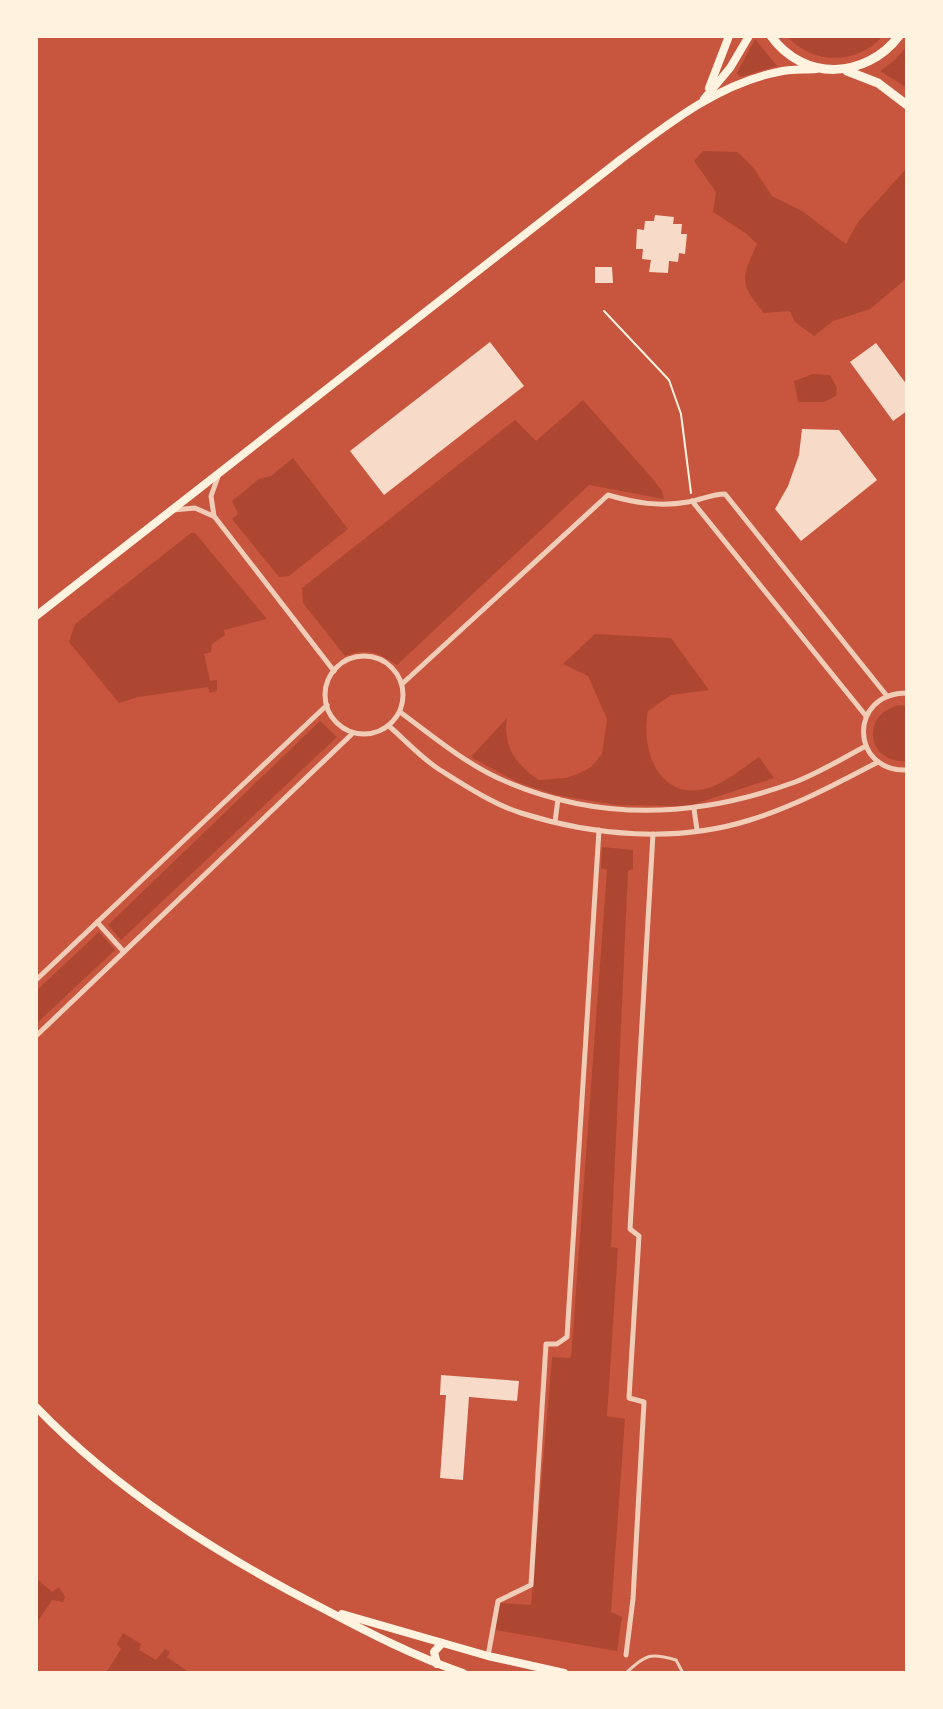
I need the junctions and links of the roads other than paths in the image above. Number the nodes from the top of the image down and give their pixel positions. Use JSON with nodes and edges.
{"nodes":[{"id":1,"x":729,"y":36,"type":"edge"},
{"id":2,"x":749,"y":36,"type":"edge"},
{"id":3,"x":771,"y":36,"type":"edge"},
{"id":4,"x":899,"y":36,"type":"edge"},
{"id":5,"x":817,"y":69,"type":"junction"},
{"id":6,"x":843,"y":70,"type":"junction"},
{"id":7,"x":704,"y":100,"type":"junction"},
{"id":8,"x":907,"y":105,"type":"edge"},
{"id":9,"x":220,"y":472,"type":"junction"},
{"id":10,"x":692,"y":501,"type":"junction"},
{"id":11,"x":171,"y":510,"type":"junction"},
{"id":12,"x":214,"y":516,"type":"junction"},
{"id":13,"x":36,"y":616,"type":"edge"},
{"id":14,"x":334,"y":671,"type":"junction"},
{"id":15,"x":402,"y":684,"type":"junction"},
{"id":16,"x":907,"y":693,"type":"edge"},
{"id":17,"x":887,"y":696,"type":"junction"},
{"id":18,"x":327,"y":705,"type":"junction"},
{"id":19,"x":400,"y":712,"type":"junction"},
{"id":20,"x":866,"y":716,"type":"junction"},
{"id":21,"x":389,"y":726,"type":"junction"},
{"id":22,"x":353,"y":733,"type":"junction"},
{"id":23,"x":866,"y":746,"type":"junction"},
{"id":24,"x":878,"y":762,"type":"junction"},
{"id":25,"x":907,"y":770,"type":"edge"},
{"id":26,"x":558,"y":799,"type":"junction"},
{"id":27,"x":694,"y":809,"type":"junction"},
{"id":28,"x":555,"y":822,"type":"junction"},
{"id":29,"x":599,"y":830,"type":"junction"},
{"id":30,"x":697,"y":830,"type":"junction"},
{"id":31,"x":653,"y":834,"type":"junction"},
{"id":32,"x":97,"y":922,"type":"junction"},
{"id":33,"x":124,"y":952,"type":"junction"},
{"id":34,"x":36,"y":980,"type":"edge"},
{"id":35,"x":36,"y":1036,"type":"edge"},
{"id":36,"x":36,"y":1407,"type":"edge"},
{"id":37,"x":322,"y":1609,"type":"junction"},
{"id":38,"x":442,"y":1643,"type":"junction"},
{"id":39,"x":626,"y":1655,"type":"dead end"},
{"id":40,"x":488,"y":1656,"type":"junction"},
{"id":41,"x":437,"y":1664,"type":"junction"},
{"id":42,"x":463,"y":1673,"type":"edge"},
{"id":43,"x":564,"y":1673,"type":"edge"},
{"id":44,"x":626,"y":1673,"type":"edge"},
{"id":45,"x":683,"y":1673,"type":"edge"}],
"edges":[{"from":1,"to":7,"type":"main road"},
{"from":2,"to":7,"type":"main road"},
{"from":3,"to":5,"type":"main road"},
{"from":4,"to":6,"type":"main road"},
{"from":5,"to":6,"type":"main road"},
{"from":5,"to":7,"type":"main road"},
{"from":6,"to":8,"type":"main road"},
{"from":7,"to":9,"type":"main road"},
{"from":9,"to":11,"type":"main road"},
{"from":9,"to":12,"type":"street"},
{"from":10,"to":15,"type":"street"},
{"from":10,"to":17,"type":"street"},
{"from":10,"to":20,"type":"street"},
{"from":11,"to":12,"type":"street"},
{"from":11,"to":13,"type":"main road"},
{"from":12,"to":14,"type":"street"},
{"from":14,"to":15,"type":"street"},
{"from":14,"to":18,"type":"street"},
{"from":15,"to":19,"type":"street"},
{"from":16,"to":17,"type":"street"},
{"from":17,"to":20,"type":"street"},
{"from":18,"to":22,"type":"street"},
{"from":18,"to":32,"type":"street"},
{"from":19,"to":21,"type":"street"},
{"from":19,"to":26,"type":"street"},
{"from":20,"to":23,"type":"street"},
{"from":21,"to":22,"type":"street"},
{"from":21,"to":28,"type":"street"},
{"from":22,"to":33,"type":"street"},
{"from":23,"to":24,"type":"street"},
{"from":23,"to":27,"type":"street"},
{"from":24,"to":25,"type":"street"},
{"from":24,"to":30,"type":"street"},
{"from":26,"to":27,"type":"street"},
{"from":26,"to":28,"type":"street"},
{"from":27,"to":30,"type":"street"},
{"from":28,"to":29,"type":"street"},
{"from":29,"to":31,"type":"street"},
{"from":29,"to":40,"type":"street"},
{"from":30,"to":31,"type":"street"},
{"from":31,"to":39,"type":"street"},
{"from":32,"to":33,"type":"street"},
{"from":32,"to":34,"type":"street"},
{"from":33,"to":35,"type":"street"},
{"from":36,"to":37,"type":"main road"},
{"from":37,"to":38,"type":"main road"},
{"from":37,"to":41,"type":"main road"},
{"from":38,"to":40,"type":"main road"},
{"from":38,"to":41,"type":"main road"},
{"from":40,"to":43,"type":"main road"},
{"from":41,"to":42,"type":"main road"},
{"from":44,"to":45,"type":"lane"}]}
